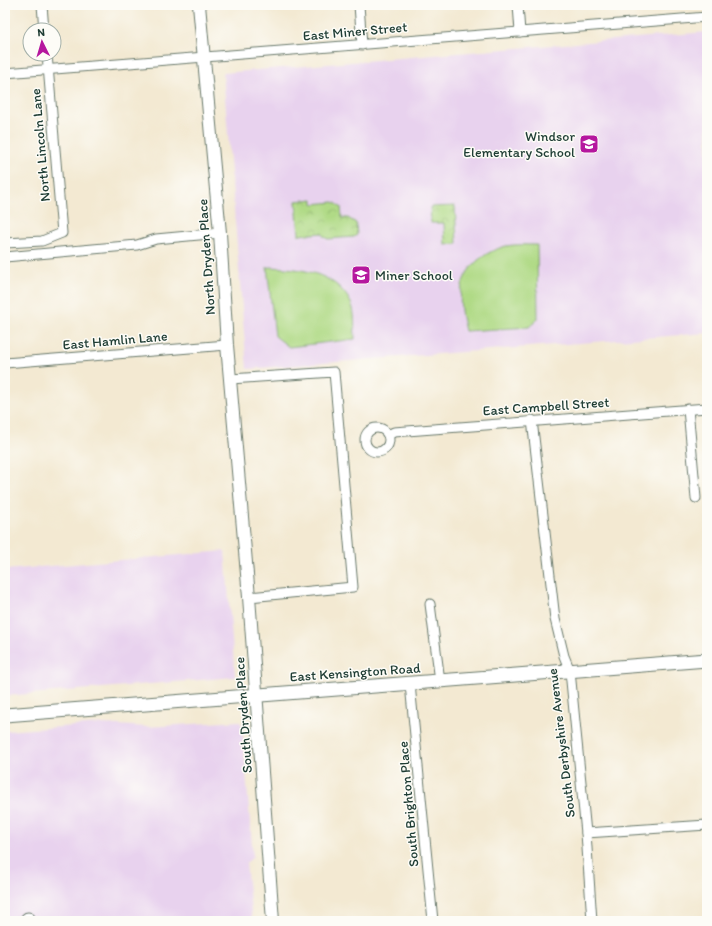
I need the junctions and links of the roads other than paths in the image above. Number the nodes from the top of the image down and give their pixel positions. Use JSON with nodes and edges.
{"nodes":[{"id":1,"x":42,"y":5,"type":"edge"},
{"id":2,"x":199,"y":5,"type":"edge"},
{"id":3,"x":359,"y":5,"type":"edge"},
{"id":4,"x":518,"y":5,"type":"edge"},
{"id":5,"x":707,"y":17,"type":"edge"},
{"id":6,"x":43,"y":22,"type":"edge"},
{"id":7,"x":520,"y":32,"type":"junction"},
{"id":8,"x":362,"y":45,"type":"junction"},
{"id":9,"x":204,"y":57,"type":"junction"},
{"id":10,"x":47,"y":62,"type":"edge"},
{"id":11,"x":48,"y":70,"type":"junction"},
{"id":12,"x":5,"y":73,"type":"edge"},
{"id":13,"x":220,"y":233,"type":"junction"},
{"id":14,"x":5,"y":243,"type":"edge"},
{"id":15,"x":5,"y":257,"type":"edge"},
{"id":16,"x":227,"y":344,"type":"junction"},
{"id":17,"x":5,"y":363,"type":"edge"},
{"id":18,"x":230,"y":379,"type":"junction"},
{"id":19,"x":707,"y":408,"type":"edge"},
{"id":20,"x":688,"y":409,"type":"junction"},
{"id":21,"x":532,"y":420,"type":"junction"},
{"id":22,"x":388,"y":435,"type":"dead end"},
{"id":23,"x":696,"y":498,"type":"dead end"},
{"id":24,"x":241,"y":507,"type":"joint"},
{"id":25,"x":249,"y":597,"type":"junction"},
{"id":26,"x":430,"y":604,"type":"dead end"},
{"id":27,"x":707,"y":660,"type":"edge"},
{"id":28,"x":570,"y":671,"type":"junction"},
{"id":29,"x":440,"y":681,"type":"junction"},
{"id":30,"x":410,"y":684,"type":"junction"},
{"id":31,"x":256,"y":696,"type":"junction"},
{"id":32,"x":5,"y":715,"type":"edge"},
{"id":33,"x":707,"y":825,"type":"edge"},
{"id":34,"x":586,"y":833,"type":"junction"},
{"id":35,"x":273,"y":921,"type":"edge"},
{"id":36,"x":433,"y":921,"type":"edge"},
{"id":37,"x":592,"y":921,"type":"edge"}],
"edges":[{"from":1,"to":6,"type":"street"},
{"from":2,"to":9,"type":"street","name":"North Dryden Place"},
{"from":3,"to":8,"type":"street"},
{"from":4,"to":7,"type":"street"},
{"from":5,"to":7,"type":"street","name":"East Miner Street"},
{"from":7,"to":8,"type":"street","name":"East Miner Street"},
{"from":8,"to":9,"type":"street","name":"East Miner Street"},
{"from":9,"to":11,"type":"street","name":"East Miner Street"},
{"from":9,"to":13,"type":"street","name":"North Dryden Place"},
{"from":10,"to":11,"type":"street","name":"North Lincoln Lane"},
{"from":11,"to":12,"type":"street","name":"East Miner Street"},
{"from":11,"to":14,"type":"street","name":"North Lincoln Lane"},
{"from":13,"to":15,"type":"street"},
{"from":13,"to":16,"type":"street","name":"North Dryden Place"},
{"from":16,"to":17,"type":"street","name":"East Hamlin Lane"},
{"from":16,"to":18,"type":"street","name":"North Dryden Place"},
{"from":18,"to":24,"type":"street","name":"North Dryden Place"},
{"from":18,"to":25,"type":"street"},
{"from":19,"to":20,"type":"street","name":"East Campbell Street"},
{"from":20,"to":21,"type":"street","name":"East Campbell Street"},
{"from":20,"to":23,"type":"street"},
{"from":21,"to":22,"type":"street","name":"East Campbell Street"},
{"from":21,"to":28,"type":"street","name":"South Derbyshire Avenue"},
{"from":24,"to":25,"type":"street","name":"South Dryden Place"},
{"from":25,"to":31,"type":"street","name":"South Dryden Place"},
{"from":26,"to":29,"type":"street"},
{"from":27,"to":28,"type":"main road","name":"East Kensington Road"},
{"from":28,"to":29,"type":"main road","name":"East Kensington Road"},
{"from":28,"to":34,"type":"street","name":"South Derbyshire Avenue"},
{"from":29,"to":30,"type":"main road","name":"East Kensington Road"},
{"from":30,"to":31,"type":"main road","name":"East Kensington Road"},
{"from":30,"to":36,"type":"street","name":"South Brighton Place"},
{"from":31,"to":32,"type":"main road","name":"East Kensington Road"},
{"from":31,"to":35,"type":"street","name":"South Dryden Place"},
{"from":33,"to":34,"type":"street"},
{"from":34,"to":37,"type":"street","name":"South Derbyshire Avenue"}]}
